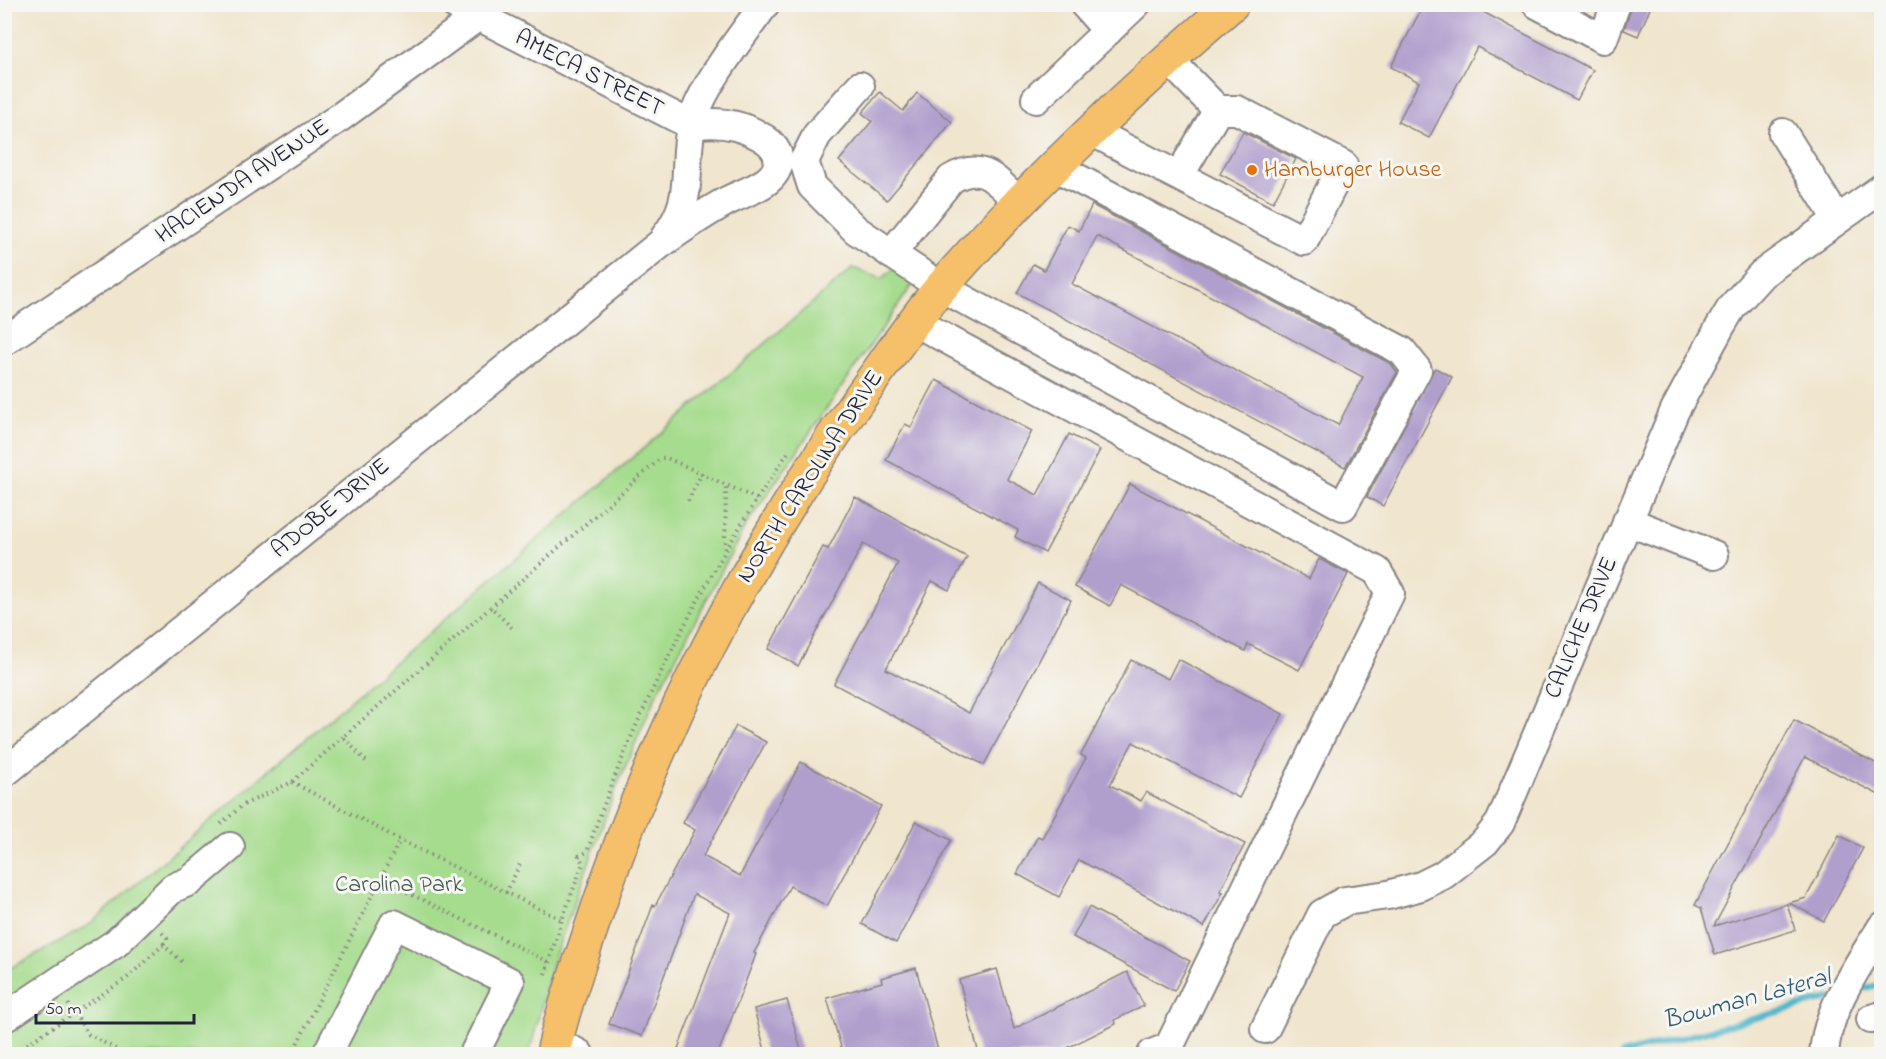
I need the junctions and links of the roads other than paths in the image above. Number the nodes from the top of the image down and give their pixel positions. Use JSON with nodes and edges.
{"nodes":[{"id":1,"x":765,"y":4,"type":"edge"},
{"id":2,"x":1084,"y":4,"type":"edge"},
{"id":3,"x":1136,"y":4,"type":"edge"},
{"id":4,"x":1232,"y":4,"type":"edge"},
{"id":5,"x":1538,"y":4,"type":"edge"},
{"id":6,"x":1616,"y":4,"type":"edge"},
{"id":7,"x":466,"y":11,"type":"edge"},
{"id":8,"x":1108,"y":31,"type":"junction"},
{"id":9,"x":1168,"y":59,"type":"junction"},
{"id":10,"x":860,"y":86,"type":"dead end"},
{"id":11,"x":1036,"y":99,"type":"dead end"},
{"id":12,"x":1218,"y":110,"type":"junction"},
{"id":13,"x":691,"y":125,"type":"junction"},
{"id":14,"x":1091,"y":130,"type":"junction"},
{"id":15,"x":1783,"y":133,"type":"dead end"},
{"id":16,"x":1054,"y":166,"type":"junction"},
{"id":17,"x":1179,"y":176,"type":"junction"},
{"id":18,"x":1881,"y":188,"type":"edge"},
{"id":19,"x":1019,"y":202,"type":"junction"},
{"id":20,"x":1837,"y":219,"type":"junction"},
{"id":21,"x":659,"y":245,"type":"junction"},
{"id":22,"x":891,"y":254,"type":"junction"},
{"id":23,"x":941,"y":287,"type":"junction"},
{"id":24,"x":915,"y":322,"type":"junction"},
{"id":25,"x":4,"y":341,"type":"edge"},
{"id":26,"x":1627,"y":521,"type":"junction"},
{"id":27,"x":1714,"y":555,"type":"dead end"},
{"id":28,"x":4,"y":773,"type":"edge"},
{"id":29,"x":230,"y":848,"type":"dead end"},
{"id":30,"x":1879,"y":931,"type":"edge"},
{"id":31,"x":4,"y":1018,"type":"edge"},
{"id":32,"x":1264,"y":1029,"type":"dead end"},
{"id":33,"x":562,"y":1050,"type":"edge"},
{"id":34,"x":327,"y":1054,"type":"edge"},
{"id":35,"x":475,"y":1054,"type":"edge"},
{"id":36,"x":1152,"y":1054,"type":"edge"},
{"id":37,"x":1824,"y":1054,"type":"edge"}],
"edges":[{"from":1,"to":13,"type":"street","name":"ADOBE DRIVE"},
{"from":2,"to":8,"type":"street"},
{"from":3,"to":8,"type":"street"},
{"from":4,"to":9,"type":"main road","name":"NORTH CAROLINA DRIVE"},
{"from":5,"to":6,"type":"street"},
{"from":7,"to":13,"type":"street","name":"AMECA STREET"},
{"from":7,"to":25,"type":"street","name":"HACIENDA AVENUE"},
{"from":8,"to":11,"type":"street"},
{"from":9,"to":12,"type":"street"},
{"from":9,"to":14,"type":"main road","name":"NORTH CAROLINA DRIVE"},
{"from":10,"to":22,"type":"street"},
{"from":12,"to":17,"type":"street"},
{"from":12,"to":17,"type":"street"},
{"from":13,"to":21,"type":"street","name":"ADOBE DRIVE"},
{"from":13,"to":21,"type":"street","name":"ADOBE DRIVE"},
{"from":14,"to":16,"type":"main road","name":"NORTH CAROLINA DRIVE"},
{"from":14,"to":17,"type":"street"},
{"from":15,"to":20,"type":"street"},
{"from":16,"to":19,"type":"main road","name":"NORTH CAROLINA DRIVE"},
{"from":16,"to":23,"type":"street"},
{"from":18,"to":20,"type":"street","name":"CALICHE DRIVE"},
{"from":19,"to":22,"type":"street"},
{"from":19,"to":23,"type":"main road","name":"NORTH CAROLINA DRIVE"},
{"from":20,"to":26,"type":"street","name":"CALICHE DRIVE"},
{"from":21,"to":28,"type":"street","name":"ADOBE DRIVE"},
{"from":22,"to":23,"type":"street"},
{"from":23,"to":24,"type":"main road","name":"NORTH CAROLINA DRIVE"},
{"from":24,"to":33,"type":"main road","name":"NORTH CAROLINA DRIVE"},
{"from":24,"to":36,"type":"street"},
{"from":26,"to":27,"type":"street"},
{"from":26,"to":32,"type":"street","name":"CALICHE DRIVE"},
{"from":29,"to":31,"type":"street"},
{"from":30,"to":37,"type":"street"},
{"from":34,"to":35,"type":"street"}]}
